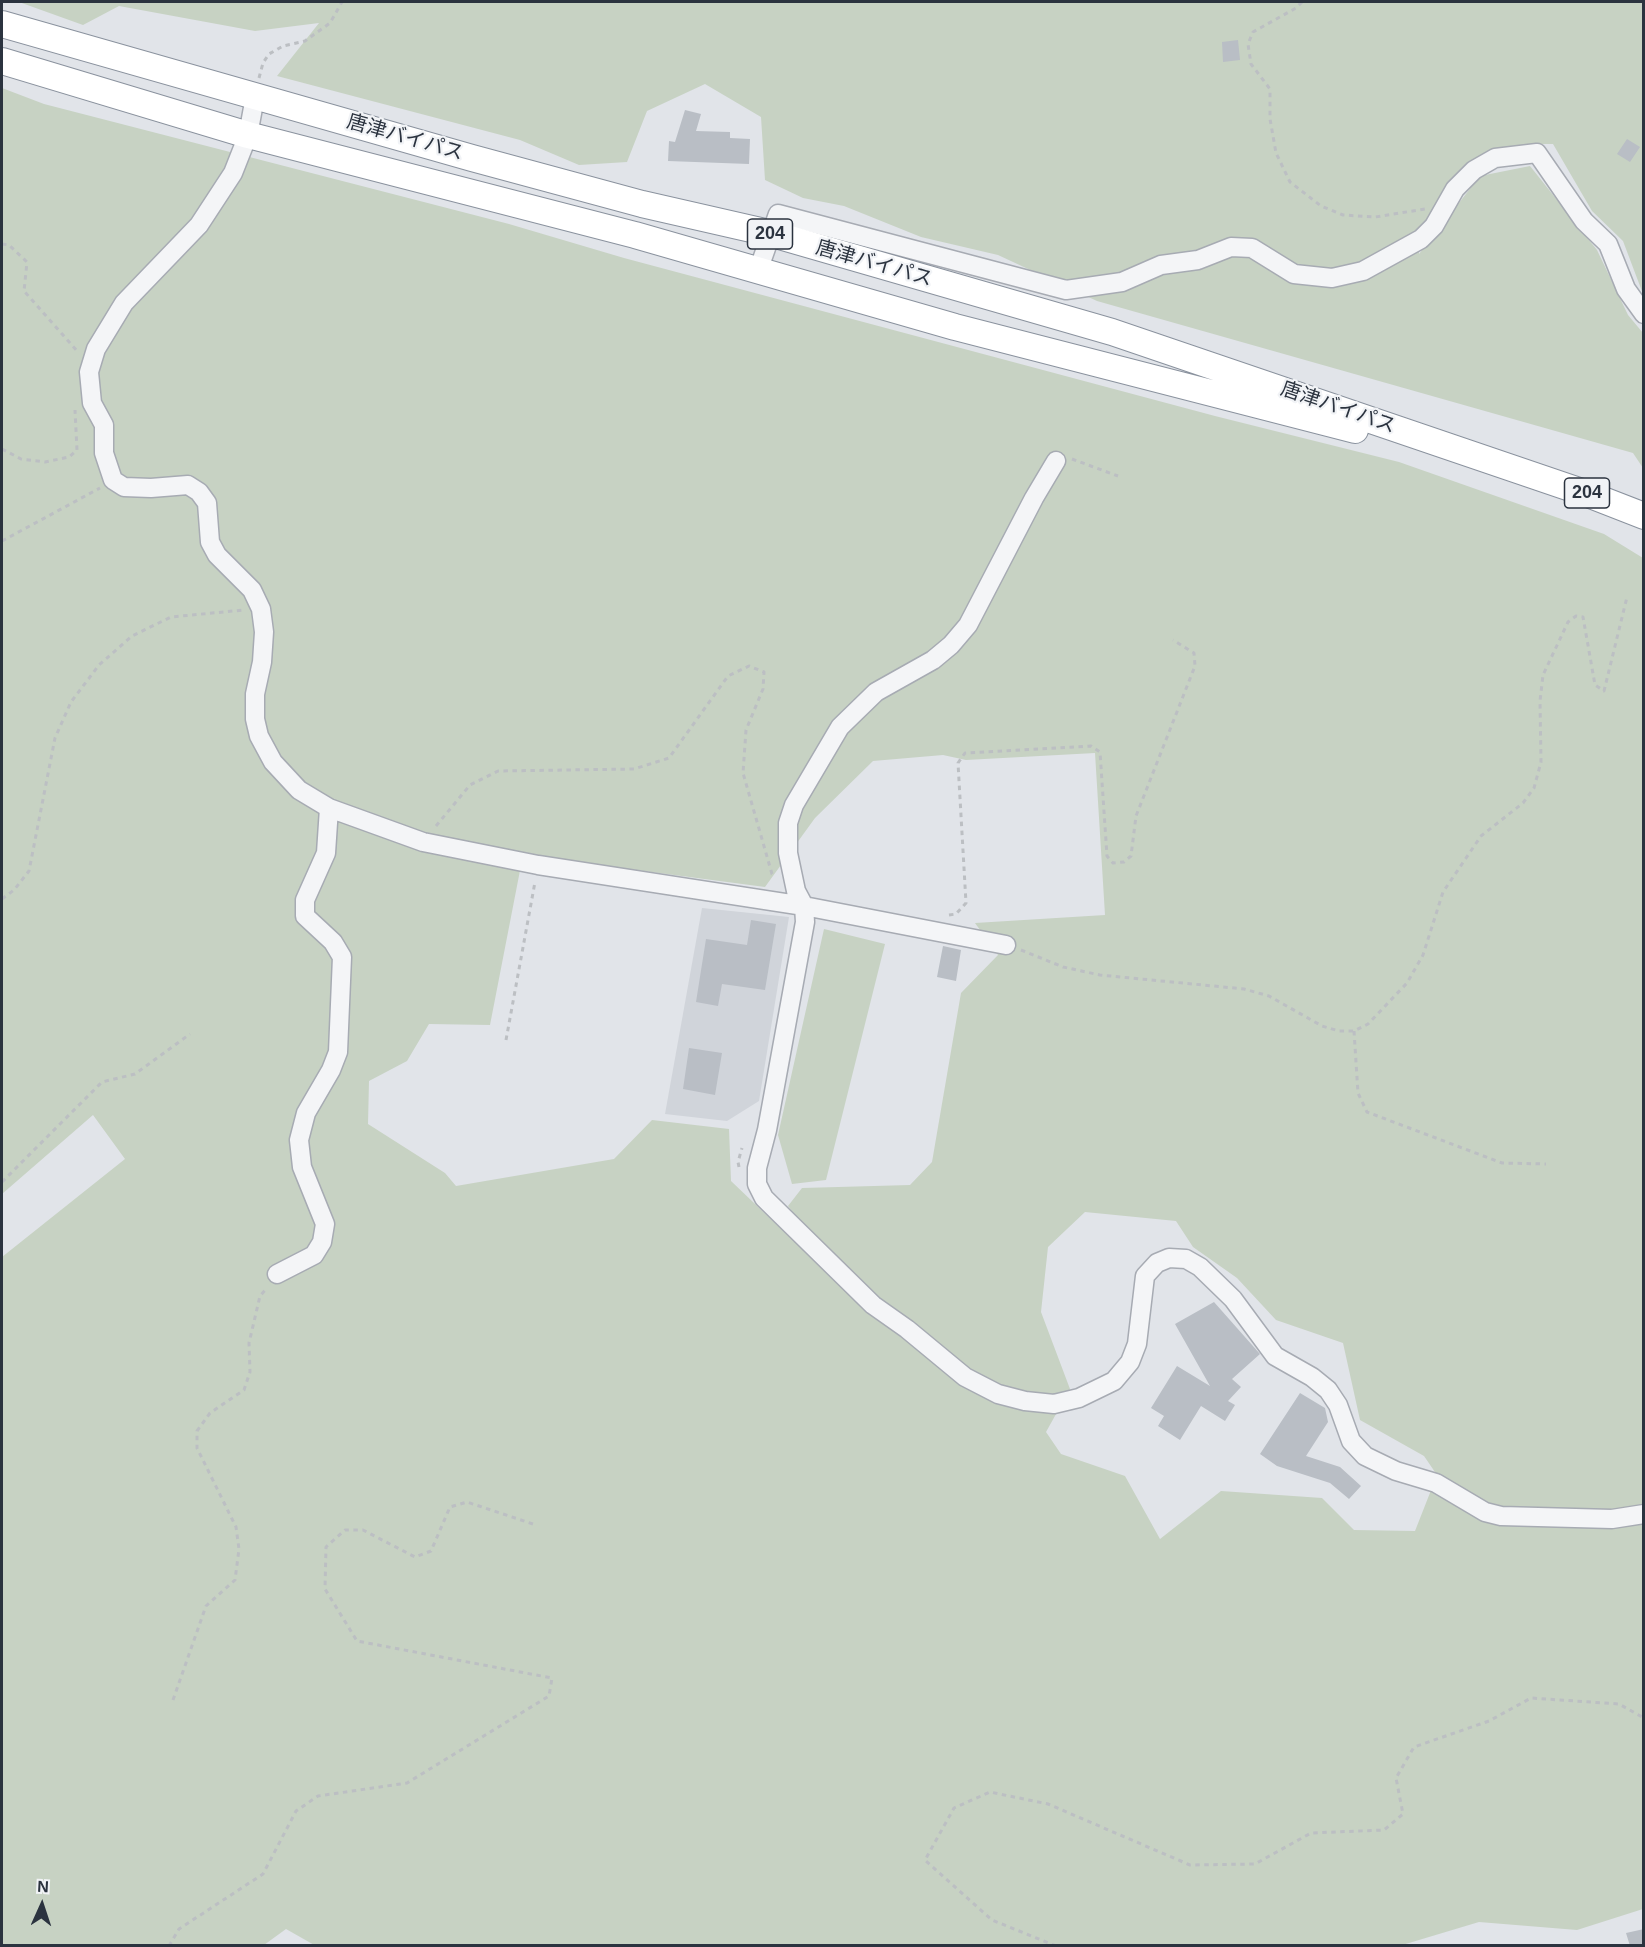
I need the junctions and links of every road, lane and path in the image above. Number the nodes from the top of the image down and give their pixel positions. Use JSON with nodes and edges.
{"nodes":[{"id":1,"x":342,"y":2,"type":"edge"},
{"id":2,"x":1302,"y":2,"type":"edge"},
{"id":3,"x":2,"y":24,"type":"edge"},
{"id":4,"x":2,"y":61,"type":"edge"},
{"id":5,"x":255,"y":97,"type":"junction"},
{"id":6,"x":248,"y":135,"type":"junction"},
{"id":7,"x":1441,"y":210,"type":"junction"},
{"id":8,"x":769,"y":233,"type":"junction"},
{"id":9,"x":2,"y":244,"type":"edge"},
{"id":10,"x":758,"y":271,"type":"junction"},
{"id":11,"x":1644,"y":314,"type":"edge"},
{"id":12,"x":96,"y":349,"type":"junction"},
{"id":13,"x":74,"y":406,"type":"dead end"},
{"id":14,"x":2,"y":449,"type":"edge"},
{"id":15,"x":1056,"y":461,"type":"joint"},
{"id":16,"x":1530,"y":474,"type":"junction"},
{"id":17,"x":1118,"y":476,"type":"dead end"},
{"id":18,"x":113,"y":480,"type":"junction"},
{"id":19,"x":1644,"y":516,"type":"edge"},
{"id":20,"x":2,"y":542,"type":"edge"},
{"id":21,"x":1627,"y":597,"type":"dead end"},
{"id":22,"x":261,"y":609,"type":"junction"},
{"id":23,"x":1173,"y":640,"type":"dead end"},
{"id":24,"x":329,"y":808,"type":"junction"},
{"id":25,"x":423,"y":842,"type":"junction"},
{"id":26,"x":538,"y":866,"type":"junction"},
{"id":27,"x":800,"y":898,"type":"junction"},
{"id":28,"x":2,"y":899,"type":"edge"},
{"id":29,"x":947,"y":916,"type":"dead end"},
{"id":30,"x":1005,"y":945,"type":"joint"},
{"id":31,"x":1354,"y":1031,"type":"junction"},
{"id":32,"x":190,"y":1034,"type":"dead end"},
{"id":33,"x":506,"y":1040,"type":"dead end"},
{"id":34,"x":1546,"y":1164,"type":"dead end"},
{"id":35,"x":2,"y":1182,"type":"edge"},
{"id":36,"x":277,"y":1274,"type":"joint"},
{"id":37,"x":1644,"y":1514,"type":"edge"},
{"id":38,"x":536,"y":1525,"type":"dead end"},
{"id":39,"x":173,"y":1700,"type":"dead end"},
{"id":40,"x":1644,"y":1718,"type":"edge"},
{"id":41,"x":169,"y":1946,"type":"edge"},
{"id":42,"x":1056,"y":1946,"type":"edge"}],
"edges":[{"from":1,"to":5,"type":"path"},
{"from":2,"to":7,"type":"path"},
{"from":3,"to":5,"type":"highway","name":"唐津バイパス","number":"204"},
{"from":4,"to":6,"type":"highway","name":"唐津バイパス","number":"204"},
{"from":5,"to":6,"type":"street"},
{"from":5,"to":8,"type":"highway","name":"唐津バイパス","number":"204"},
{"from":6,"to":10,"type":"highway","name":"唐津バイパス","number":"204"},
{"from":6,"to":12,"type":"street"},
{"from":7,"to":8,"type":"street"},
{"from":7,"to":11,"type":"street"},
{"from":8,"to":10,"type":"street"},
{"from":8,"to":16,"type":"highway","name":"唐津バイパス","number":"204"},
{"from":9,"to":12,"type":"path"},
{"from":10,"to":16,"type":"highway","name":"唐津バイパス","number":"204"},
{"from":12,"to":18,"type":"street"},
{"from":13,"to":14,"type":"path"},
{"from":15,"to":17,"type":"path"},
{"from":15,"to":27,"type":"street"},
{"from":16,"to":19,"type":"highway","name":"唐津バイパス","number":"204"},
{"from":18,"to":20,"type":"path"},
{"from":18,"to":22,"type":"street"},
{"from":21,"to":31,"type":"path"},
{"from":22,"to":24,"type":"street"},
{"from":22,"to":28,"type":"path"},
{"from":23,"to":29,"type":"path"},
{"from":24,"to":25,"type":"street"},
{"from":24,"to":36,"type":"street"},
{"from":25,"to":26,"type":"street"},
{"from":25,"to":27,"type":"path"},
{"from":26,"to":27,"type":"street"},
{"from":26,"to":33,"type":"path"},
{"from":27,"to":30,"type":"street"},
{"from":27,"to":37,"type":"street"},
{"from":30,"to":31,"type":"path"},
{"from":31,"to":34,"type":"path"},
{"from":32,"to":35,"type":"path"},
{"from":36,"to":39,"type":"path"},
{"from":38,"to":41,"type":"path"},
{"from":40,"to":42,"type":"path"}]}
